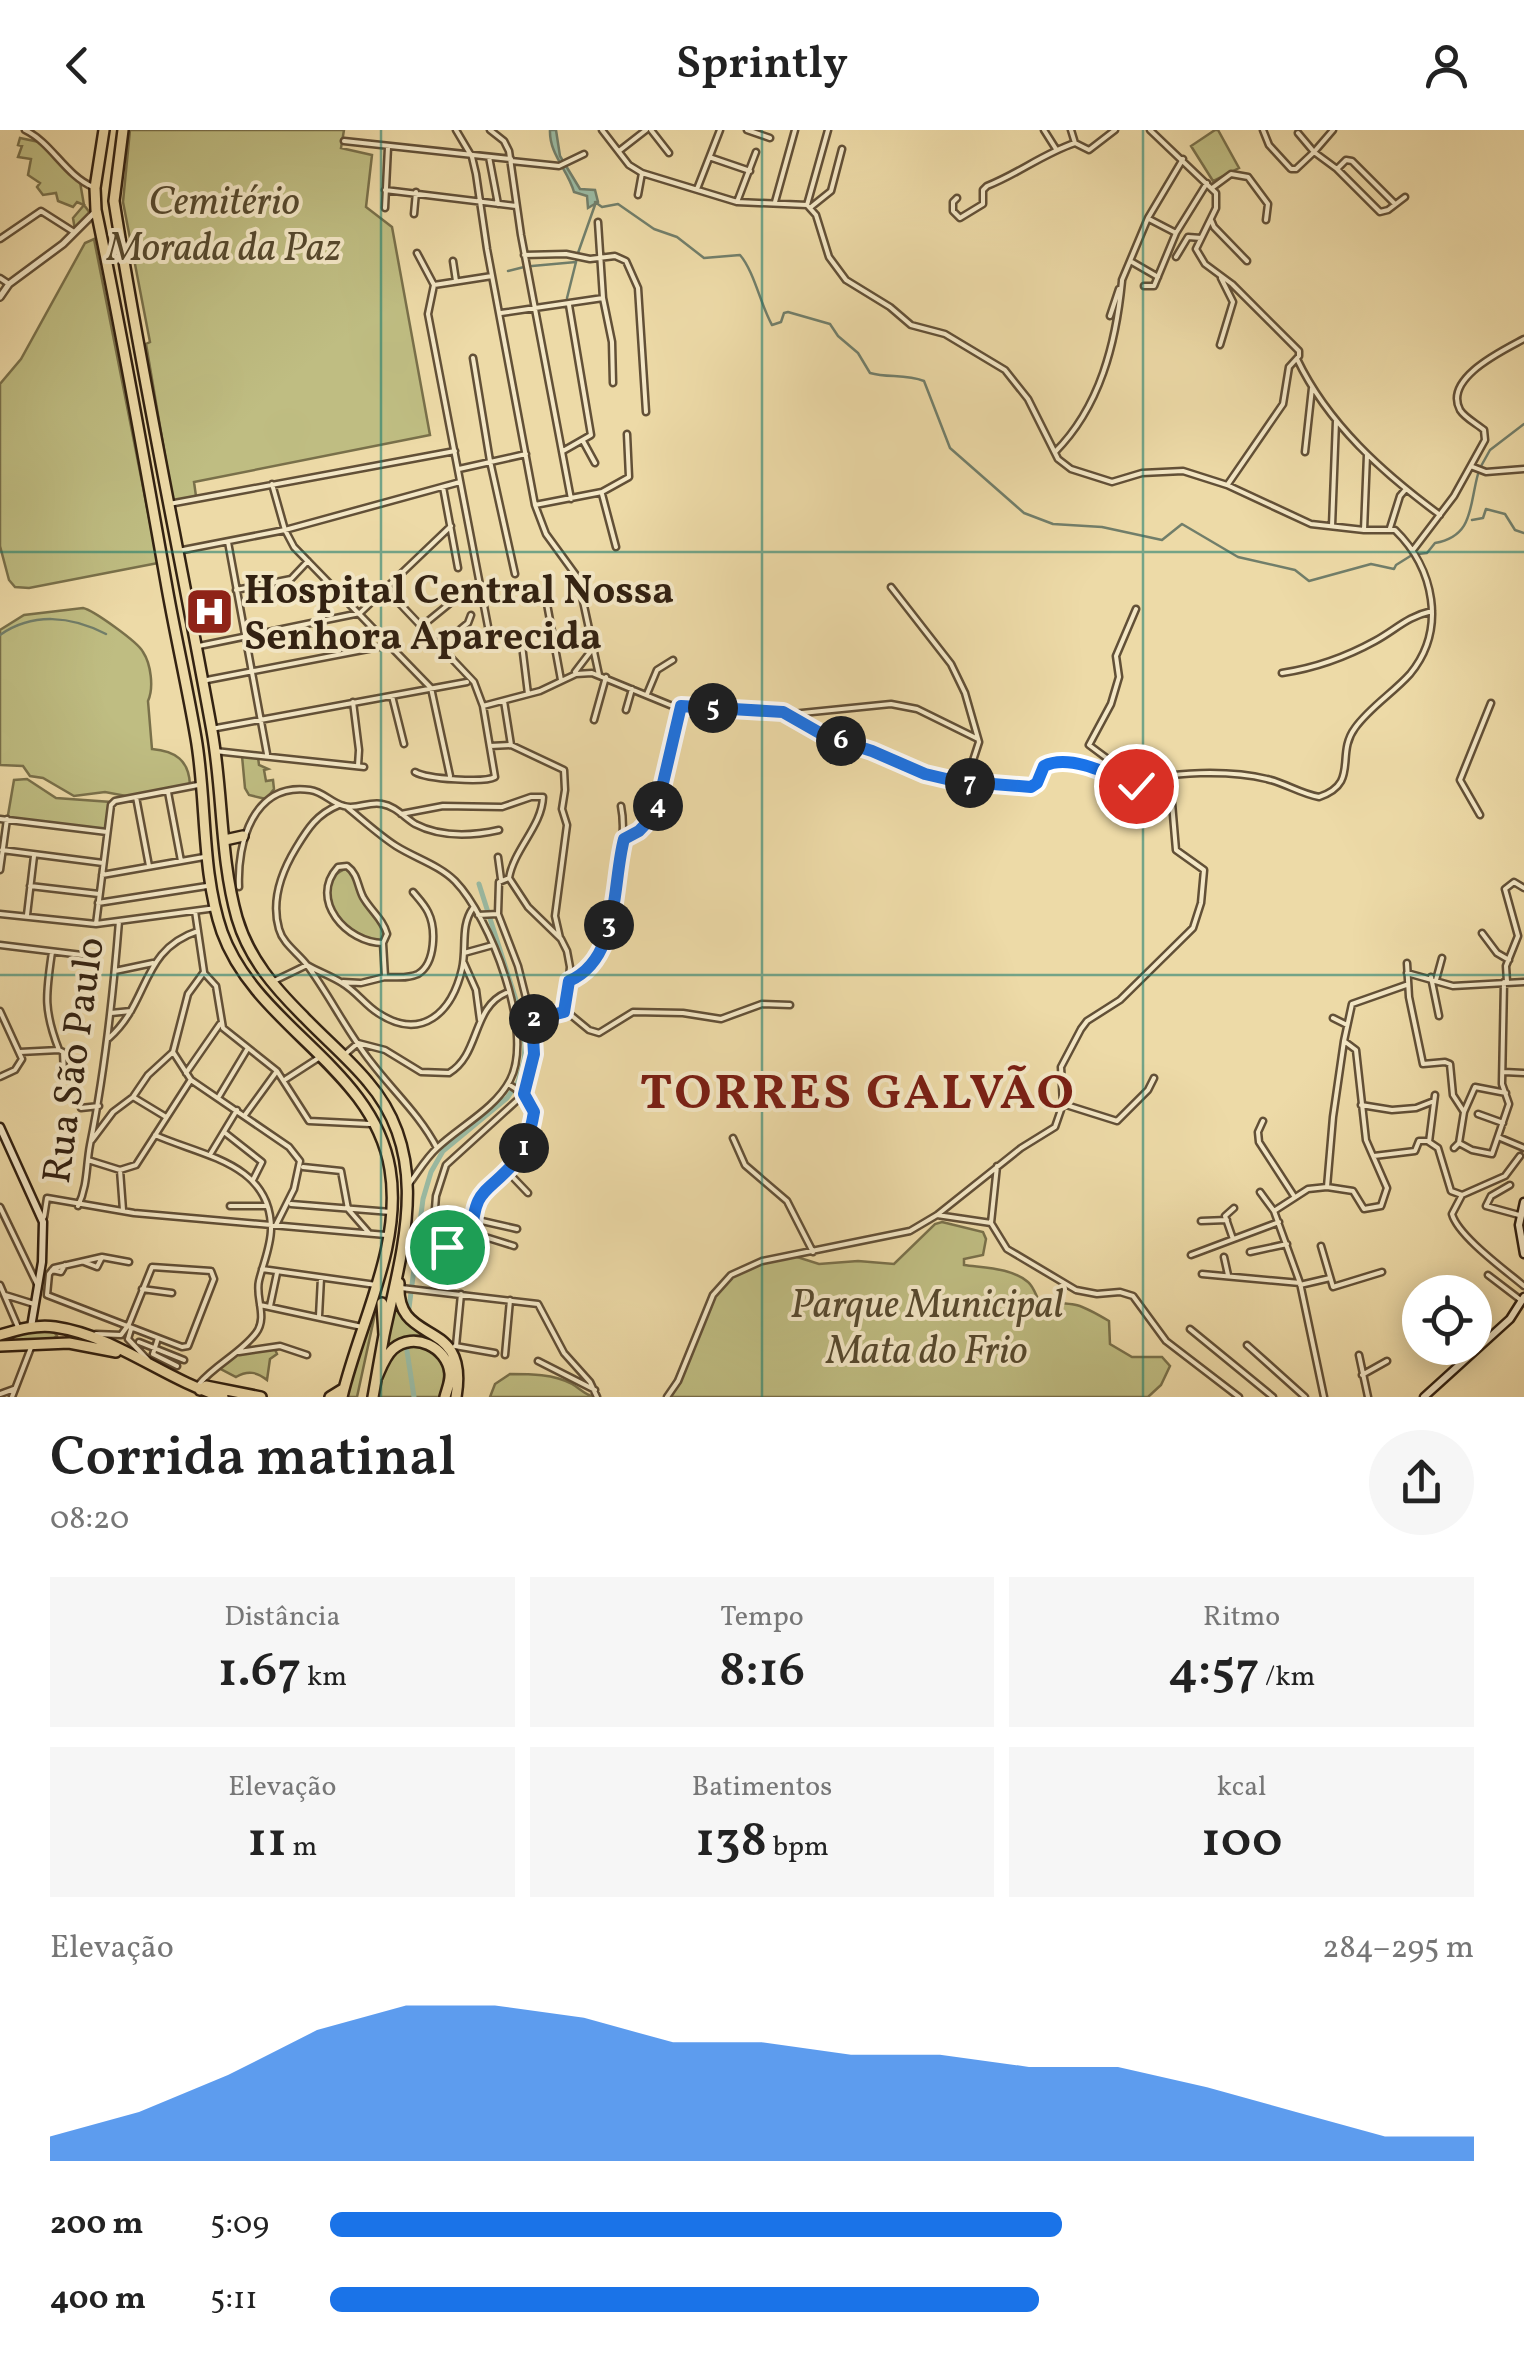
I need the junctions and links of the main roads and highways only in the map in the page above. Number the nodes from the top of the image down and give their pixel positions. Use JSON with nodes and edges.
{"nodes":[{"id":1,"x":104,"y":130,"type":"edge"},
{"id":2,"x":123,"y":130,"type":"edge"},
{"id":3,"x":143,"y":360,"type":"junction"},
{"id":4,"x":125,"y":361,"type":"junction"},
{"id":5,"x":132,"y":393,"type":"junction"},
{"id":6,"x":150,"y":394,"type":"junction"},
{"id":7,"x":151,"y":458,"type":"dead end"},
{"id":8,"x":152,"y":503,"type":"junction"},
{"id":9,"x":217,"y":768,"type":"junction"},
{"id":10,"x":200,"y":769,"type":"junction"},
{"id":11,"x":243,"y":836,"type":"road end"},
{"id":12,"x":225,"y":840,"type":"junction"},
{"id":13,"x":319,"y":1032,"type":"junction"},
{"id":14,"x":305,"y":1042,"type":"junction"},
{"id":15,"x":329,"y":1042,"type":"junction"},
{"id":16,"x":320,"y":1056,"type":"junction"},
{"id":17,"x":0,"y":1127,"type":"edge"},
{"id":18,"x":1524,"y":1202,"type":"edge"},
{"id":19,"x":1524,"y":1254,"type":"edge"},
{"id":20,"x":386,"y":1273,"type":"dead end"},
{"id":21,"x":397,"y":1287,"type":"junction"},
{"id":22,"x":1523,"y":1299,"type":"edge"},
{"id":23,"x":376,"y":1303,"type":"junction"},
{"id":24,"x":36,"y":1305,"type":"junction"},
{"id":25,"x":52,"y":1326,"type":"junction"},
{"id":26,"x":31,"y":1327,"type":"junction"},
{"id":27,"x":2,"y":1334,"type":"edge"},
{"id":28,"x":384,"y":1335,"type":"junction"},
{"id":29,"x":52,"y":1343,"type":"junction"},
{"id":30,"x":3,"y":1346,"type":"edge"},
{"id":31,"x":134,"y":1357,"type":"junction"},
{"id":32,"x":376,"y":1377,"type":"junction"},
{"id":33,"x":202,"y":1392,"type":"edge"},
{"id":34,"x":342,"y":1393,"type":"edge"},
{"id":35,"x":223,"y":1397,"type":"edge"},
{"id":36,"x":261,"y":1397,"type":"edge"},
{"id":37,"x":330,"y":1397,"type":"edge"},
{"id":38,"x":372,"y":1397,"type":"edge"},
{"id":39,"x":444,"y":1397,"type":"edge"},
{"id":40,"x":456,"y":1397,"type":"edge"},
{"id":41,"x":1424,"y":1397,"type":"edge"}],
"edges":[{"from":1,"to":4,"type":"highway"},
{"from":2,"to":3,"type":"highway"},
{"from":3,"to":4,"type":"highway"},
{"from":3,"to":6,"type":"highway"},
{"from":4,"to":5,"type":"highway"},
{"from":5,"to":6,"type":"highway"},
{"from":5,"to":8,"type":"highway"},
{"from":6,"to":9,"type":"highway"},
{"from":7,"to":8,"type":"highway"},
{"from":8,"to":10,"type":"highway"},
{"from":9,"to":10,"type":"highway"},
{"from":9,"to":12,"type":"highway"},
{"from":10,"to":14,"type":"highway"},
{"from":11,"to":12,"type":"highway"},
{"from":12,"to":13,"type":"highway"},
{"from":13,"to":14,"type":"highway"},
{"from":13,"to":15,"type":"highway"},
{"from":14,"to":16,"type":"highway"},
{"from":15,"to":16,"type":"highway"},
{"from":15,"to":21,"type":"highway"},
{"from":16,"to":23,"type":"highway"},
{"from":17,"to":24,"type":"main road"},
{"from":18,"to":19,"type":"main road"},
{"from":20,"to":23,"type":"highway"},
{"from":21,"to":28,"type":"highway"},
{"from":21,"to":40,"type":"highway"},
{"from":22,"to":41,"type":"main road"},
{"from":23,"to":28,"type":"highway"},
{"from":23,"to":34,"type":"highway"},
{"from":24,"to":25,"type":"main road"},
{"from":24,"to":26,"type":"main road"},
{"from":25,"to":26,"type":"highway"},
{"from":25,"to":29,"type":"highway"},
{"from":25,"to":31,"type":"highway"},
{"from":26,"to":27,"type":"highway"},
{"from":27,"to":30,"type":"highway"},
{"from":28,"to":32,"type":"highway"},
{"from":29,"to":30,"type":"highway"},
{"from":29,"to":31,"type":"highway"},
{"from":31,"to":33,"type":"highway"},
{"from":32,"to":38,"type":"highway"},
{"from":32,"to":39,"type":"highway"},
{"from":33,"to":35,"type":"highway"},
{"from":33,"to":36,"type":"highway"},
{"from":34,"to":37,"type":"highway"}]}
